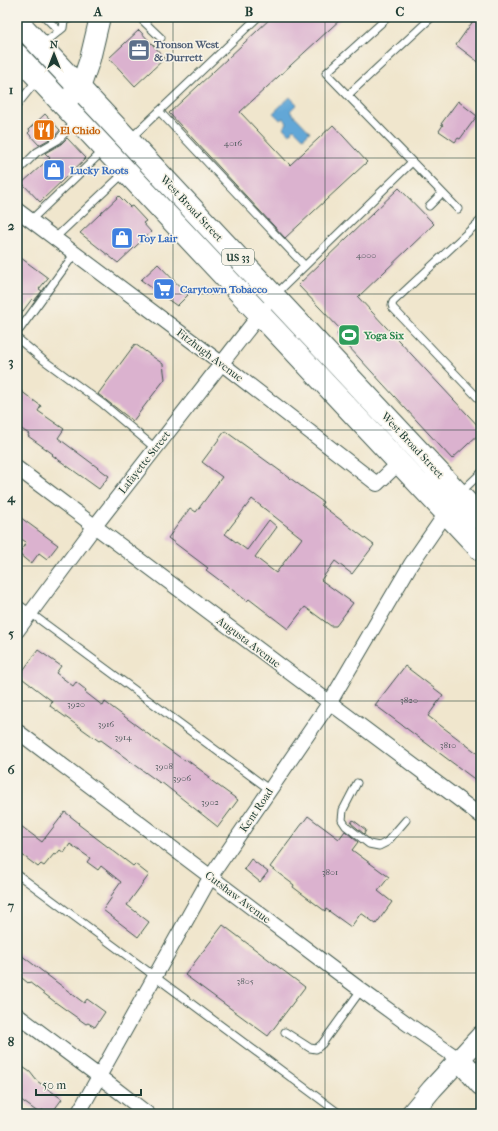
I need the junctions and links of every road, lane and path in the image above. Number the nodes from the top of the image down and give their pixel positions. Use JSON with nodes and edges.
{"nodes":[{"id":1,"x":45,"y":17,"type":"edge"},
{"id":2,"x":57,"y":17,"type":"edge"},
{"id":3,"x":73,"y":17,"type":"edge"},
{"id":4,"x":100,"y":17,"type":"edge"},
{"id":5,"x":139,"y":17,"type":"edge"},
{"id":6,"x":258,"y":17,"type":"edge"},
{"id":7,"x":388,"y":17,"type":"edge"},
{"id":8,"x":432,"y":17,"type":"edge"},
{"id":9,"x":64,"y":19,"type":"edge"},
{"id":10,"x":17,"y":21,"type":"edge"},
{"id":11,"x":59,"y":31,"type":"junction"},
{"id":12,"x":161,"y":38,"type":"dead end"},
{"id":13,"x":41,"y":46,"type":"junction"},
{"id":14,"x":17,"y":55,"type":"edge"},
{"id":15,"x":38,"y":78,"type":"junction"},
{"id":16,"x":80,"y":88,"type":"junction"},
{"id":17,"x":17,"y":92,"type":"edge"},
{"id":18,"x":348,"y":95,"type":"junction"},
{"id":19,"x":23,"y":98,"type":"junction"},
{"id":20,"x":62,"y":104,"type":"junction"},
{"id":21,"x":17,"y":105,"type":"edge"},
{"id":22,"x":161,"y":110,"type":"junction"},
{"id":23,"x":78,"y":120,"type":"junction"},
{"id":24,"x":129,"y":140,"type":"junction"},
{"id":25,"x":105,"y":150,"type":"junction"},
{"id":26,"x":412,"y":162,"type":"junction"},
{"id":27,"x":126,"y":171,"type":"junction"},
{"id":28,"x":17,"y":172,"type":"edge"},
{"id":29,"x":442,"y":193,"type":"junction"},
{"id":30,"x":429,"y":206,"type":"dead end"},
{"id":31,"x":458,"y":208,"type":"dead end"},
{"id":32,"x":17,"y":210,"type":"edge"},
{"id":33,"x":30,"y":220,"type":"junction"},
{"id":34,"x":481,"y":220,"type":"edge"},
{"id":35,"x":54,"y":238,"type":"junction"},
{"id":36,"x":75,"y":253,"type":"junction"},
{"id":37,"x":305,"y":266,"type":"junction"},
{"id":38,"x":274,"y":296,"type":"junction"},
{"id":39,"x":260,"y":314,"type":"junction"},
{"id":40,"x":17,"y":330,"type":"edge"},
{"id":41,"x":17,"y":338,"type":"edge"},
{"id":42,"x":221,"y":363,"type":"junction"},
{"id":43,"x":481,"y":401,"type":"edge"},
{"id":44,"x":155,"y":448,"type":"junction"},
{"id":45,"x":399,"y":463,"type":"junction"},
{"id":46,"x":17,"y":468,"type":"edge"},
{"id":47,"x":481,"y":473,"type":"edge"},
{"id":48,"x":459,"y":494,"type":"junction"},
{"id":49,"x":446,"y":513,"type":"junction"},
{"id":50,"x":481,"y":518,"type":"edge"},
{"id":51,"x":95,"y":526,"type":"junction"},
{"id":52,"x":481,"y":550,"type":"edge"},
{"id":53,"x":17,"y":603,"type":"edge"},
{"id":54,"x":30,"y":613,"type":"junction"},
{"id":55,"x":17,"y":630,"type":"edge"},
{"id":56,"x":330,"y":702,"type":"junction"},
{"id":57,"x":17,"y":731,"type":"edge"},
{"id":58,"x":357,"y":783,"type":"dead end"},
{"id":59,"x":270,"y":790,"type":"junction"},
{"id":60,"x":481,"y":816,"type":"edge"},
{"id":61,"x":406,"y":820,"type":"dead end"},
{"id":62,"x":17,"y":874,"type":"edge"},
{"id":63,"x":211,"y":876,"type":"junction"},
{"id":64,"x":155,"y":977,"type":"junction"},
{"id":65,"x":361,"y":990,"type":"junction"},
{"id":66,"x":17,"y":1016,"type":"edge"},
{"id":67,"x":285,"y":1032,"type":"dead end"},
{"id":68,"x":481,"y":1036,"type":"edge"},
{"id":69,"x":460,"y":1060,"type":"junction"},
{"id":70,"x":100,"y":1077,"type":"junction"},
{"id":71,"x":481,"y":1084,"type":"edge"},
{"id":72,"x":78,"y":1114,"type":"edge"},
{"id":73,"x":148,"y":1114,"type":"edge"},
{"id":74,"x":340,"y":1114,"type":"edge"},
{"id":75,"x":411,"y":1114,"type":"edge"}],
"edges":[{"from":1,"to":11,"type":"lane"},
{"from":2,"to":9,"type":"lane"},
{"from":3,"to":9,"type":"lane"},
{"from":4,"to":16,"type":"street"},
{"from":5,"to":12,"type":"lane"},
{"from":6,"to":22,"type":"lane"},
{"from":7,"to":18,"type":"lane"},
{"from":8,"to":18,"type":"lane"},
{"from":9,"to":11,"type":"lane"},
{"from":10,"to":13,"type":"main road","name":"West Broad Street","number":"US 33"},
{"from":11,"to":13,"type":"lane"},
{"from":13,"to":16,"type":"main road","name":"West Broad Street","number":"US 33"},
{"from":14,"to":15,"type":"main road","name":"West Broad Street","number":"US 33"},
{"from":15,"to":19,"type":"lane"},
{"from":15,"to":20,"type":"main road","name":"West Broad Street","number":"US 33"},
{"from":16,"to":20,"type":"street"},
{"from":16,"to":24,"type":"main road","name":"West Broad Street","number":"US 33"},
{"from":17,"to":19,"type":"lane"},
{"from":18,"to":26,"type":"lane"},
{"from":19,"to":21,"type":"lane"},
{"from":20,"to":23,"type":"main road","name":"West Broad Street","number":"US 33"},
{"from":22,"to":24,"type":"lane"},
{"from":22,"to":37,"type":"lane"},
{"from":23,"to":25,"type":"main road","name":"West Broad Street","number":"US 33"},
{"from":23,"to":28,"type":"lane"},
{"from":24,"to":38,"type":"main road","name":"West Broad Street","number":"US 33"},
{"from":25,"to":27,"type":"main road","name":"West Broad Street","number":"US 33"},
{"from":25,"to":33,"type":"lane"},
{"from":26,"to":29,"type":"lane"},
{"from":26,"to":37,"type":"lane"},
{"from":27,"to":35,"type":"lane"},
{"from":27,"to":39,"type":"main road","name":"West Broad Street","number":"US 33"},
{"from":29,"to":30,"type":"lane"},
{"from":29,"to":31,"type":"lane"},
{"from":32,"to":33,"type":"street","name":"Fitzhugh Avenue"},
{"from":33,"to":35,"type":"street","name":"Fitzhugh Avenue"},
{"from":34,"to":43,"type":"lane"},
{"from":35,"to":36,"type":"street","name":"Fitzhugh Avenue"},
{"from":36,"to":40,"type":"lane"},
{"from":36,"to":42,"type":"street","name":"Fitzhugh Avenue"},
{"from":37,"to":38,"type":"lane"},
{"from":38,"to":39,"type":"street","name":"Lafayette Street"},
{"from":38,"to":48,"type":"main road","name":"West Broad Street","number":"US 33"},
{"from":39,"to":42,"type":"street","name":"Lafayette Street"},
{"from":39,"to":45,"type":"main road","name":"West Broad Street","number":"US 33"},
{"from":41,"to":44,"type":"lane"},
{"from":42,"to":44,"type":"street","name":"Lafayette Street"},
{"from":42,"to":45,"type":"street","name":"Fitzhugh Avenue"},
{"from":44,"to":51,"type":"street","name":"Lafayette Street"},
{"from":45,"to":49,"type":"main road","name":"West Broad Street","number":"US 33"},
{"from":46,"to":51,"type":"street","name":"Augusta Avenue"},
{"from":47,"to":48,"type":"lane"},
{"from":48,"to":49,"type":"street"},
{"from":48,"to":50,"type":"main road","name":"West Broad Street","number":"US 33"},
{"from":49,"to":52,"type":"main road","name":"West Broad Street","number":"US 33"},
{"from":49,"to":56,"type":"street","name":"Kent Road"},
{"from":51,"to":54,"type":"street","name":"Lafayette Street"},
{"from":51,"to":56,"type":"street","name":"Augusta Avenue"},
{"from":53,"to":54,"type":"lane"},
{"from":54,"to":55,"type":"street","name":"Lafayette Street"},
{"from":54,"to":59,"type":"lane"},
{"from":56,"to":59,"type":"street","name":"Kent Road"},
{"from":56,"to":60,"type":"street","name":"Augusta Avenue"},
{"from":57,"to":63,"type":"street","name":"Cutshaw Avenue"},
{"from":58,"to":61,"type":"lane"},
{"from":59,"to":63,"type":"street","name":"Kent Road"},
{"from":62,"to":64,"type":"lane"},
{"from":63,"to":64,"type":"street","name":"Kent Road"},
{"from":63,"to":65,"type":"street","name":"Cutshaw Avenue"},
{"from":64,"to":70,"type":"street","name":"Kent Road"},
{"from":64,"to":74,"type":"lane"},
{"from":65,"to":67,"type":"lane"},
{"from":65,"to":69,"type":"street","name":"Cutshaw Avenue"},
{"from":66,"to":70,"type":"street"},
{"from":68,"to":69,"type":"street"},
{"from":69,"to":71,"type":"main road"},
{"from":69,"to":75,"type":"street"},
{"from":70,"to":72,"type":"street","name":"Kent Road"},
{"from":70,"to":73,"type":"street"}]}
